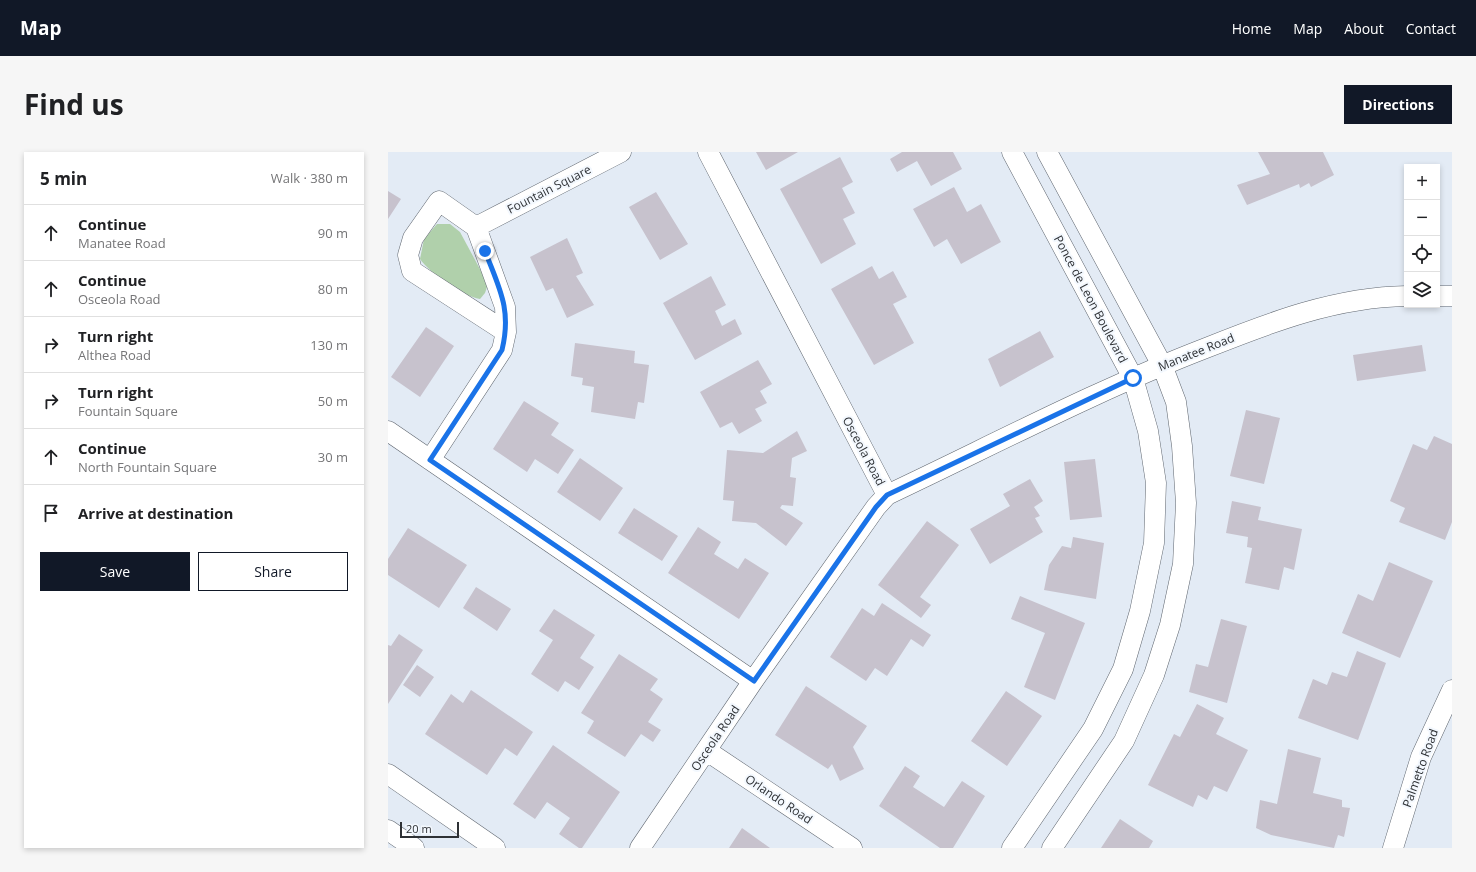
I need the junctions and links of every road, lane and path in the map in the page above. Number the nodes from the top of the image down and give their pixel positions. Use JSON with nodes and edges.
{"nodes":[{"id":1,"x":621,"y":152,"type":"edge"},
{"id":2,"x":708,"y":152,"type":"edge"},
{"id":3,"x":1012,"y":152,"type":"edge"},
{"id":4,"x":1047,"y":152,"type":"edge"},
{"id":5,"x":476,"y":227,"type":"junction"},
{"id":6,"x":1404,"y":296,"type":"edge"},
{"id":7,"x":1440,"y":296,"type":"edge"},
{"id":8,"x":1452,"y":296,"type":"edge"},
{"id":9,"x":506,"y":332,"type":"junction"},
{"id":10,"x":1162,"y":365,"type":"junction"},
{"id":11,"x":1133,"y":378,"type":"junction"},
{"id":12,"x":388,"y":431,"type":"edge"},
{"id":13,"x":430,"y":460,"type":"junction"},
{"id":14,"x":887,"y":495,"type":"junction"},
{"id":15,"x":754,"y":681,"type":"junction"},
{"id":16,"x":1452,"y":690,"type":"edge"},
{"id":17,"x":707,"y":751,"type":"junction"},
{"id":18,"x":388,"y":774,"type":"edge"},
{"id":19,"x":388,"y":830,"type":"edge"},
{"id":20,"x":414,"y":848,"type":"edge"},
{"id":21,"x":495,"y":848,"type":"edge"},
{"id":22,"x":640,"y":848,"type":"edge"},
{"id":23,"x":852,"y":848,"type":"edge"},
{"id":24,"x":1012,"y":848,"type":"edge"},
{"id":25,"x":1052,"y":848,"type":"edge"},
{"id":26,"x":1393,"y":848,"type":"edge"}],
"edges":[{"from":1,"to":5,"type":"street","name":"Fountain Square"},
{"from":2,"to":14,"type":"street","name":"Osceola Road"},
{"from":3,"to":11,"type":"street","name":"Ponce de Leon Boulevard"},
{"from":4,"to":10,"type":"street"},
{"from":5,"to":9,"type":"street"},
{"from":5,"to":9,"type":"street"},
{"from":6,"to":10,"type":"street","name":"Manatee Road"},
{"from":7,"to":8,"type":"street"},
{"from":9,"to":13,"type":"street"},
{"from":10,"to":11,"type":"street","name":"Manatee Road"},
{"from":10,"to":25,"type":"street"},
{"from":11,"to":14,"type":"street","name":"Manatee Road"},
{"from":11,"to":24,"type":"street","name":"Ponce de Leon Boulevard"},
{"from":12,"to":13,"type":"street"},
{"from":13,"to":15,"type":"street"},
{"from":14,"to":15,"type":"street","name":"Osceola Road"},
{"from":15,"to":17,"type":"street","name":"Osceola Road"},
{"from":16,"to":26,"type":"street","name":"Palmetto Road"},
{"from":17,"to":22,"type":"street","name":"Osceola Road"},
{"from":17,"to":23,"type":"street","name":"Orlando Road"},
{"from":18,"to":21,"type":"street"},
{"from":19,"to":20,"type":"street"}]}
